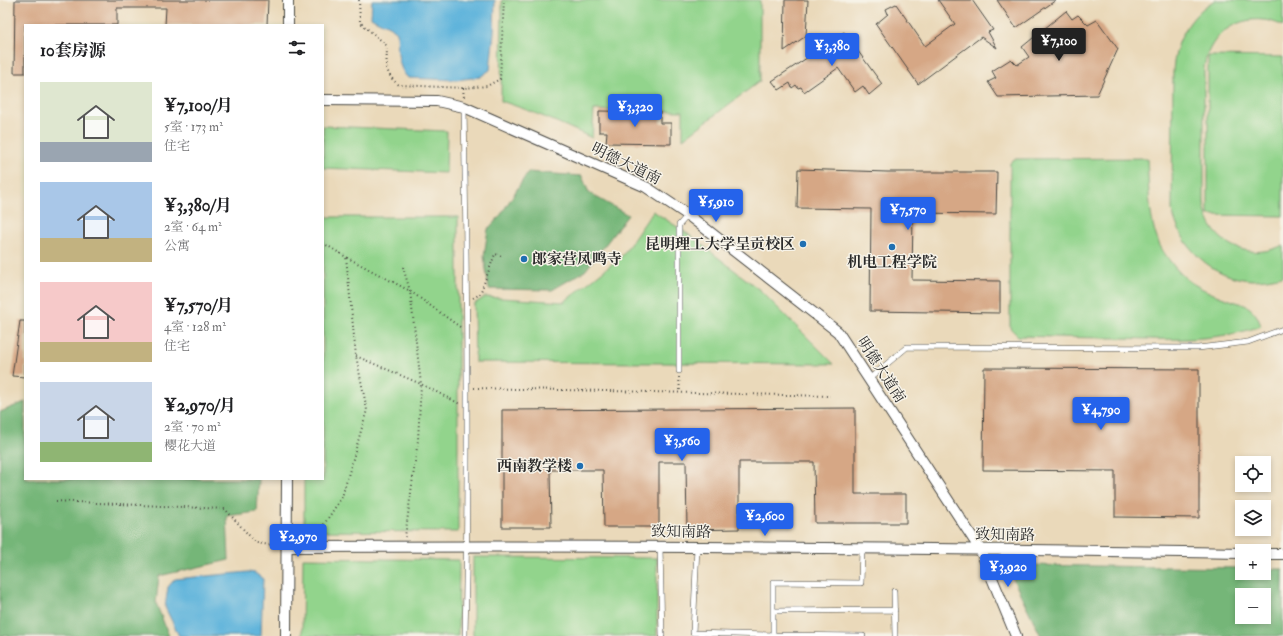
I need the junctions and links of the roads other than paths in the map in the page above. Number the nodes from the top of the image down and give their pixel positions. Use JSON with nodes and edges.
{"nodes":[{"id":1,"x":288,"y":0,"type":"edge"},
{"id":2,"x":288,"y":24,"type":"edge"},
{"id":3,"x":324,"y":100,"type":"edge"},
{"id":4,"x":464,"y":107,"type":"junction"},
{"id":5,"x":688,"y":215,"type":"junction"},
{"id":6,"x":1283,"y":329,"type":"edge"},
{"id":7,"x":679,"y":371,"type":"road end"},
{"id":8,"x":869,"y":379,"type":"junction"},
{"id":9,"x":287,"y":480,"type":"edge"},
{"id":10,"x":467,"y":546,"type":"junction"},
{"id":11,"x":287,"y":547,"type":"junction"},
{"id":12,"x":660,"y":547,"type":"junction"},
{"id":13,"x":697,"y":547,"type":"junction"},
{"id":14,"x":862,"y":548,"type":"junction"},
{"id":15,"x":980,"y":549,"type":"junction"},
{"id":16,"x":1235,"y":553,"type":"edge"},
{"id":17,"x":1271,"y":554,"type":"edge"},
{"id":18,"x":1283,"y":554,"type":"edge"},
{"id":19,"x":894,"y":591,"type":"dead end"},
{"id":20,"x":894,"y":610,"type":"junction"},
{"id":21,"x":773,"y":611,"type":"junction"},
{"id":22,"x":693,"y":635,"type":"edge"},
{"id":23,"x":773,"y":635,"type":"edge"},
{"id":24,"x":286,"y":636,"type":"edge"},
{"id":25,"x":465,"y":636,"type":"edge"},
{"id":26,"x":662,"y":636,"type":"edge"},
{"id":27,"x":863,"y":636,"type":"edge"},
{"id":28,"x":895,"y":636,"type":"edge"},
{"id":29,"x":1016,"y":636,"type":"edge"}],
"edges":[{"from":1,"to":2,"type":"street"},
{"from":3,"to":4,"type":"street","name":"明德大道南"},
{"from":4,"to":5,"type":"street","name":"明德大道南"},
{"from":4,"to":10,"type":"lane"},
{"from":5,"to":7,"type":"lane"},
{"from":5,"to":8,"type":"street","name":"明德大道南"},
{"from":6,"to":8,"type":"lane"},
{"from":8,"to":15,"type":"street","name":"明德大道南"},
{"from":9,"to":11,"type":"street"},
{"from":10,"to":11,"type":"street","name":"致知南路"},
{"from":10,"to":12,"type":"street","name":"致知南路"},
{"from":10,"to":25,"type":"lane"},
{"from":11,"to":24,"type":"street"},
{"from":12,"to":13,"type":"street","name":"致知南路"},
{"from":12,"to":26,"type":"lane"},
{"from":13,"to":14,"type":"street","name":"致知南路"},
{"from":13,"to":22,"type":"lane"},
{"from":14,"to":15,"type":"street","name":"致知南路"},
{"from":14,"to":21,"type":"lane"},
{"from":15,"to":16,"type":"street","name":"致知南路"},
{"from":15,"to":29,"type":"street","name":"明德大道南"},
{"from":17,"to":18,"type":"street"},
{"from":19,"to":20,"type":"lane"},
{"from":20,"to":21,"type":"lane"},
{"from":20,"to":28,"type":"lane"},
{"from":21,"to":23,"type":"lane"},
{"from":22,"to":23,"type":"lane"},
{"from":23,"to":27,"type":"lane"}]}
